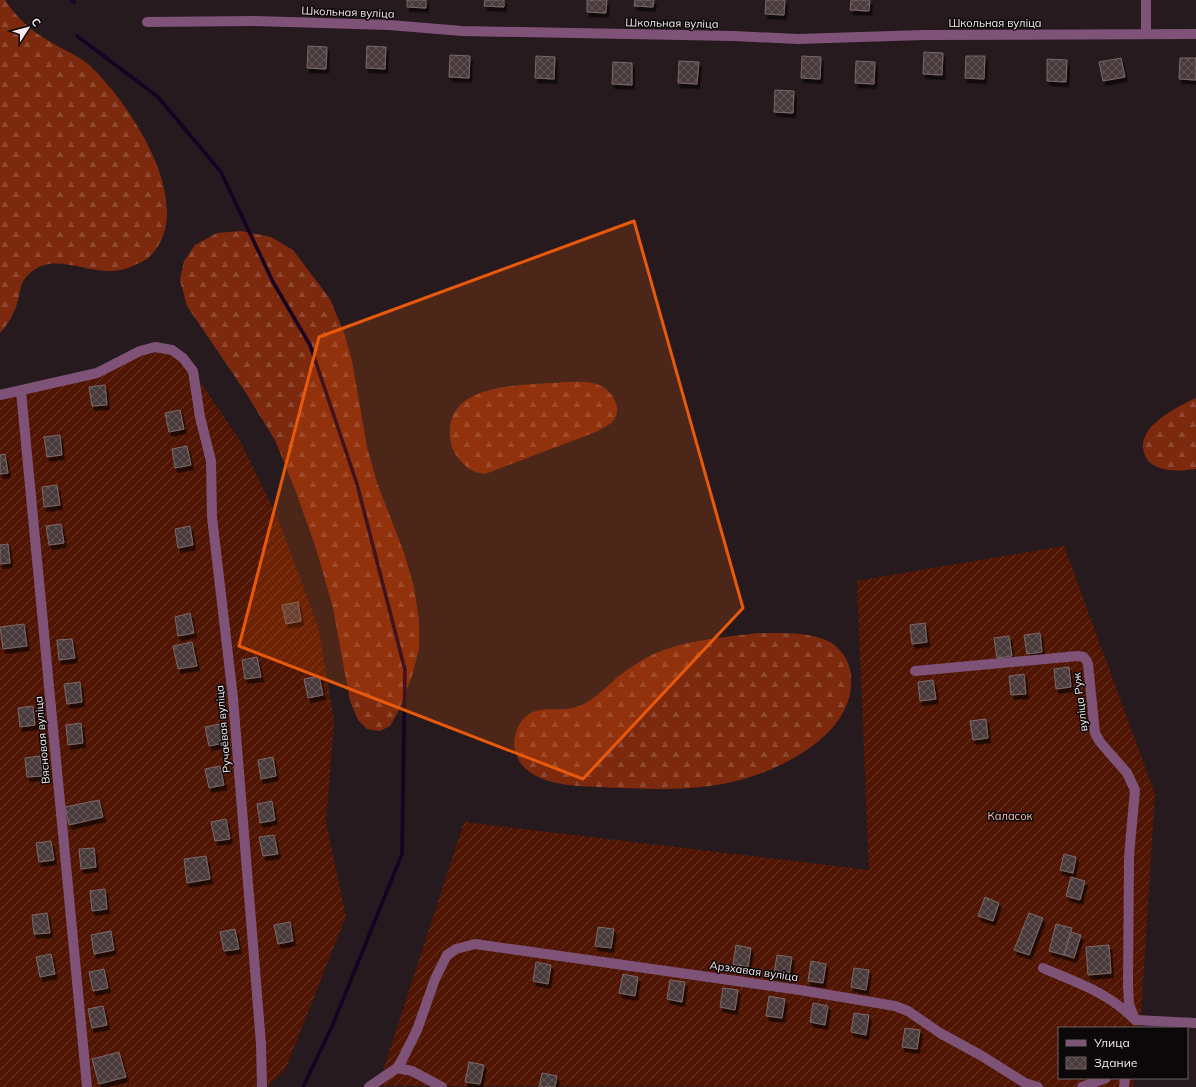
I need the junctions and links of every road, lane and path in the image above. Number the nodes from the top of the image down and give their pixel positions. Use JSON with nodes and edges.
{"nodes":[{"id":1,"x":1146,"y":0,"type":"edge"},
{"id":2,"x":147,"y":22,"type":"dead end"},
{"id":3,"x":1146,"y":34,"type":"junction"},
{"id":4,"x":1196,"y":34,"type":"edge"},
{"id":5,"x":20,"y":391,"type":"junction"},
{"id":6,"x":0,"y":395,"type":"edge"},
{"id":7,"x":915,"y":671,"type":"dead end"},
{"id":8,"x":1043,"y":968,"type":"dead end"},
{"id":9,"x":1196,"y":1023,"type":"edge"},
{"id":10,"x":1134,"y":1024,"type":"edge"},
{"id":11,"x":397,"y":1068,"type":"junction"},
{"id":12,"x":1103,"y":1079,"type":"edge"},
{"id":13,"x":87,"y":1087,"type":"edge"},
{"id":14,"x":262,"y":1087,"type":"edge"},
{"id":15,"x":369,"y":1087,"type":"edge"},
{"id":16,"x":442,"y":1087,"type":"edge"},
{"id":17,"x":1038,"y":1087,"type":"edge"},
{"id":18,"x":1082,"y":1087,"type":"edge"}],
"edges":[{"from":1,"to":3,"type":"street"},
{"from":2,"to":3,"type":"street","name":"Школьная вуліца"},
{"from":3,"to":4,"type":"street","name":"Школьная вуліца"},
{"from":5,"to":6,"type":"street"},
{"from":5,"to":13,"type":"street","name":"Вясновая вуліца"},
{"from":5,"to":14,"type":"street","name":"Ручаёвая вуліца"},
{"from":7,"to":10,"type":"street","name":"вуліца Руж"},
{"from":8,"to":10,"type":"street"},
{"from":9,"to":10,"type":"street"},
{"from":11,"to":15,"type":"street"},
{"from":11,"to":16,"type":"street"},
{"from":11,"to":17,"type":"street","name":"Арэхавая вуліца"},
{"from":12,"to":18,"type":"street"}]}
